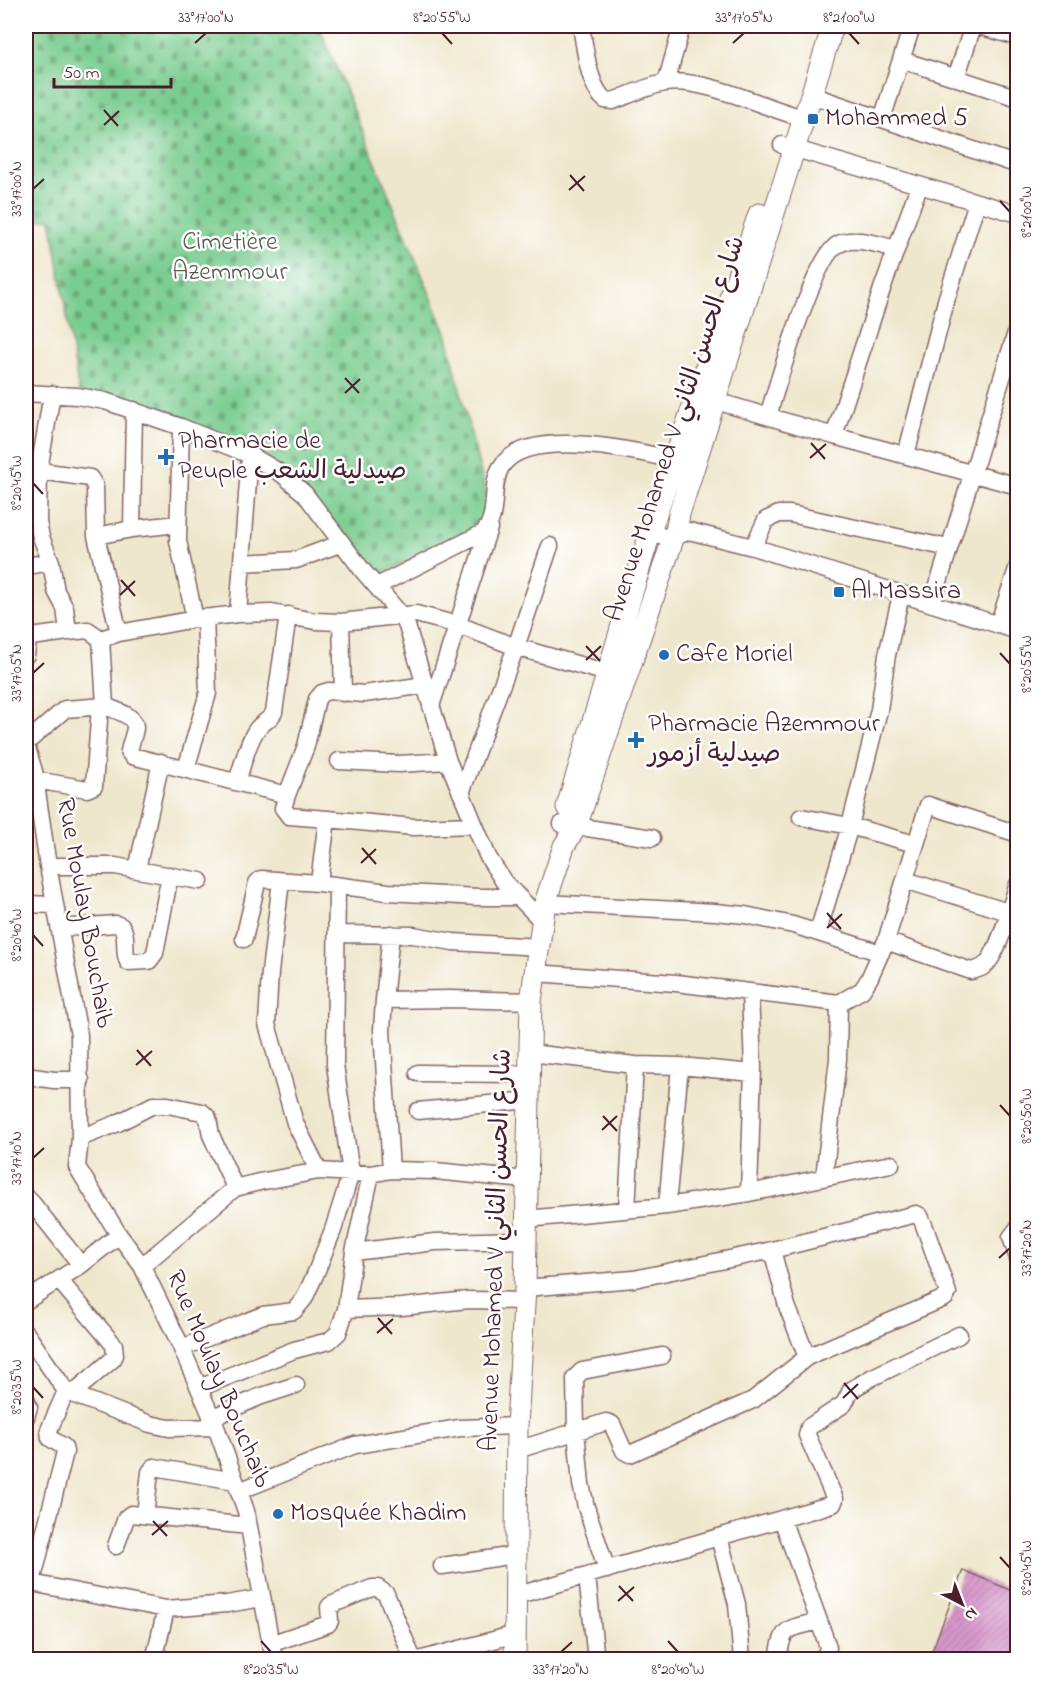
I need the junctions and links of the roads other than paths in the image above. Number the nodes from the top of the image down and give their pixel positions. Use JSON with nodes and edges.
{"nodes":[{"id":1,"x":581,"y":26,"type":"edge"},
{"id":2,"x":682,"y":26,"type":"edge"},
{"id":3,"x":820,"y":26,"type":"edge"},
{"id":4,"x":833,"y":26,"type":"edge"},
{"id":5,"x":912,"y":26,"type":"edge"},
{"id":6,"x":973,"y":26,"type":"edge"},
{"id":7,"x":979,"y":26,"type":"edge"},
{"id":8,"x":1017,"y":37,"type":"edge"},
{"id":9,"x":902,"y":60,"type":"junction"},
{"id":10,"x":956,"y":78,"type":"junction"},
{"id":11,"x":666,"y":83,"type":"junction"},
{"id":12,"x":811,"y":95,"type":"junction"},
{"id":13,"x":1017,"y":98,"type":"edge"},
{"id":14,"x":798,"y":117,"type":"junction"},
{"id":15,"x":882,"y":119,"type":"junction"},
{"id":16,"x":788,"y":147,"type":"junction"},
{"id":17,"x":1017,"y":165,"type":"edge"},
{"id":18,"x":919,"y":186,"type":"junction"},
{"id":19,"x":977,"y":202,"type":"junction"},
{"id":20,"x":1017,"y":214,"type":"edge"},
{"id":21,"x":896,"y":249,"type":"junction"},
{"id":22,"x":1017,"y":326,"type":"edge"},
{"id":23,"x":26,"y":393,"type":"edge"},
{"id":24,"x":52,"y":394,"type":"junction"},
{"id":25,"x":716,"y":401,"type":"junction"},
{"id":26,"x":134,"y":410,"type":"junction"},
{"id":27,"x":768,"y":416,"type":"junction"},
{"id":28,"x":181,"y":427,"type":"junction"},
{"id":29,"x":834,"y":436,"type":"junction"},
{"id":30,"x":250,"y":455,"type":"junction"},
{"id":31,"x":906,"y":455,"type":"junction"},
{"id":32,"x":674,"y":460,"type":"junction"},
{"id":33,"x":32,"y":470,"type":"edge"},
{"id":34,"x":974,"y":473,"type":"junction"},
{"id":35,"x":1017,"y":486,"type":"edge"},
{"id":36,"x":178,"y":524,"type":"junction"},
{"id":37,"x":670,"y":524,"type":"junction"},
{"id":38,"x":489,"y":528,"type":"junction"},
{"id":39,"x":132,"y":529,"type":"junction"},
{"id":40,"x":96,"y":536,"type":"junction"},
{"id":41,"x":342,"y":543,"type":"junction"},
{"id":42,"x":550,"y":546,"type":"dead end"},
{"id":43,"x":753,"y":547,"type":"junction"},
{"id":44,"x":949,"y":548,"type":"junction"},
{"id":45,"x":51,"y":562,"type":"junction"},
{"id":46,"x":242,"y":563,"type":"junction"},
{"id":47,"x":26,"y":566,"type":"edge"},
{"id":48,"x":1017,"y":566,"type":"edge"},
{"id":49,"x":377,"y":586,"type":"junction"},
{"id":50,"x":901,"y":595,"type":"junction"},
{"id":51,"x":932,"y":604,"type":"junction"},
{"id":52,"x":238,"y":614,"type":"junction"},
{"id":53,"x":288,"y":615,"type":"junction"},
{"id":54,"x":401,"y":615,"type":"junction"},
{"id":55,"x":200,"y":618,"type":"junction"},
{"id":56,"x":341,"y":622,"type":"junction"},
{"id":57,"x":458,"y":625,"type":"junction"},
{"id":58,"x":998,"y":625,"type":"junction"},
{"id":59,"x":1017,"y":631,"type":"edge"},
{"id":60,"x":68,"y":632,"type":"junction"},
{"id":61,"x":118,"y":633,"type":"junction"},
{"id":62,"x":101,"y":639,"type":"junction"},
{"id":63,"x":516,"y":647,"type":"junction"},
{"id":64,"x":26,"y":655,"type":"edge"},
{"id":65,"x":616,"y":676,"type":"junction"},
{"id":66,"x":424,"y":685,"type":"junction"},
{"id":67,"x":343,"y":693,"type":"junction"},
{"id":68,"x":103,"y":706,"type":"junction"},
{"id":69,"x":431,"y":706,"type":"junction"},
{"id":70,"x":26,"y":744,"type":"edge"},
{"id":71,"x":339,"y":761,"type":"dead end"},
{"id":72,"x":448,"y":761,"type":"junction"},
{"id":73,"x":161,"y":762,"type":"junction"},
{"id":74,"x":186,"y":769,"type":"junction"},
{"id":75,"x":36,"y":780,"type":"junction"},
{"id":76,"x":237,"y":781,"type":"junction"},
{"id":77,"x":460,"y":793,"type":"junction"},
{"id":78,"x":287,"y":795,"type":"junction"},
{"id":79,"x":801,"y":817,"type":"dead end"},
{"id":80,"x":327,"y":819,"type":"junction"},
{"id":81,"x":474,"y":825,"type":"junction"},
{"id":82,"x":569,"y":825,"type":"junction"},
{"id":83,"x":850,"y":826,"type":"junction"},
{"id":84,"x":1017,"y":834,"type":"edge"},
{"id":85,"x":652,"y":838,"type":"dead end"},
{"id":86,"x":915,"y":844,"type":"junction"},
{"id":87,"x":48,"y":866,"type":"junction"},
{"id":88,"x":137,"y":869,"type":"junction"},
{"id":89,"x":170,"y":875,"type":"junction"},
{"id":90,"x":905,"y":880,"type":"junction"},
{"id":91,"x":200,"y":881,"type":"dead end"},
{"id":92,"x":281,"y":881,"type":"junction"},
{"id":93,"x":319,"y":883,"type":"junction"},
{"id":94,"x":1017,"y":884,"type":"edge"},
{"id":95,"x":337,"y":886,"type":"junction"},
{"id":96,"x":516,"y":897,"type":"junction"},
{"id":97,"x":26,"y":904,"type":"edge"},
{"id":98,"x":54,"y":905,"type":"junction"},
{"id":99,"x":543,"y":912,"type":"junction"},
{"id":100,"x":1010,"y":921,"type":"edge"},
{"id":101,"x":60,"y":928,"type":"junction"},
{"id":102,"x":818,"y":932,"type":"junction"},
{"id":103,"x":337,"y":934,"type":"junction"},
{"id":104,"x":391,"y":934,"type":"junction"},
{"id":105,"x":244,"y":939,"type":"dead end"},
{"id":106,"x":539,"y":947,"type":"junction"},
{"id":107,"x":883,"y":947,"type":"junction"},
{"id":108,"x":536,"y":972,"type":"junction"},
{"id":109,"x":750,"y":992,"type":"junction"},
{"id":110,"x":384,"y":1000,"type":"junction"},
{"id":111,"x":531,"y":1001,"type":"junction"},
{"id":112,"x":839,"y":1003,"type":"junction"},
{"id":113,"x":530,"y":1064,"type":"junction"},
{"id":114,"x":635,"y":1065,"type":"junction"},
{"id":115,"x":680,"y":1066,"type":"junction"},
{"id":116,"x":418,"y":1073,"type":"dead end"},
{"id":117,"x":753,"y":1073,"type":"junction"},
{"id":118,"x":26,"y":1076,"type":"edge"},
{"id":119,"x":81,"y":1080,"type":"junction"},
{"id":120,"x":529,"y":1100,"type":"junction"},
{"id":121,"x":418,"y":1111,"type":"dead end"},
{"id":122,"x":80,"y":1138,"type":"junction"},
{"id":123,"x":891,"y":1164,"type":"dead end"},
{"id":124,"x":391,"y":1170,"type":"junction"},
{"id":125,"x":319,"y":1171,"type":"junction"},
{"id":126,"x":351,"y":1173,"type":"junction"},
{"id":127,"x":371,"y":1174,"type":"junction"},
{"id":128,"x":824,"y":1177,"type":"junction"},
{"id":129,"x":526,"y":1180,"type":"junction"},
{"id":130,"x":236,"y":1188,"type":"junction"},
{"id":131,"x":749,"y":1193,"type":"junction"},
{"id":132,"x":26,"y":1197,"type":"edge"},
{"id":133,"x":667,"y":1206,"type":"junction"},
{"id":134,"x":627,"y":1209,"type":"junction"},
{"id":135,"x":1017,"y":1228,"type":"edge"},
{"id":136,"x":526,"y":1230,"type":"junction"},
{"id":137,"x":118,"y":1235,"type":"junction"},
{"id":138,"x":772,"y":1250,"type":"junction"},
{"id":139,"x":354,"y":1252,"type":"junction"},
{"id":140,"x":1017,"y":1258,"type":"edge"},
{"id":141,"x":81,"y":1265,"type":"junction"},
{"id":142,"x":142,"y":1266,"type":"junction"},
{"id":143,"x":59,"y":1280,"type":"junction"},
{"id":144,"x":525,"y":1295,"type":"junction"},
{"id":145,"x":26,"y":1301,"type":"edge"},
{"id":146,"x":346,"y":1309,"type":"junction"},
{"id":147,"x":26,"y":1333,"type":"edge"},
{"id":148,"x":959,"y":1335,"type":"dead end"},
{"id":149,"x":182,"y":1348,"type":"junction"},
{"id":150,"x":662,"y":1356,"type":"dead end"},
{"id":151,"x":807,"y":1357,"type":"junction"},
{"id":152,"x":296,"y":1386,"type":"dead end"},
{"id":153,"x":199,"y":1388,"type":"junction"},
{"id":154,"x":69,"y":1392,"type":"junction"},
{"id":155,"x":26,"y":1398,"type":"edge"},
{"id":156,"x":26,"y":1417,"type":"edge"},
{"id":157,"x":213,"y":1422,"type":"junction"},
{"id":158,"x":517,"y":1426,"type":"junction"},
{"id":159,"x":576,"y":1431,"type":"junction"},
{"id":160,"x":517,"y":1450,"type":"junction"},
{"id":161,"x":237,"y":1486,"type":"junction"},
{"id":162,"x":145,"y":1515,"type":"junction"},
{"id":163,"x":782,"y":1519,"type":"junction"},
{"id":164,"x":249,"y":1526,"type":"junction"},
{"id":165,"x":719,"y":1537,"type":"junction"},
{"id":166,"x":116,"y":1546,"type":"dead end"},
{"id":167,"x":516,"y":1556,"type":"junction"},
{"id":168,"x":442,"y":1566,"type":"dead end"},
{"id":169,"x":607,"y":1570,"type":"junction"},
{"id":170,"x":587,"y":1576,"type":"junction"},
{"id":171,"x":29,"y":1582,"type":"edge"},
{"id":172,"x":515,"y":1596,"type":"junction"},
{"id":173,"x":262,"y":1598,"type":"junction"},
{"id":174,"x":166,"y":1609,"type":"junction"},
{"id":175,"x":819,"y":1621,"type":"junction"},
{"id":176,"x":516,"y":1634,"type":"junction"},
{"id":177,"x":272,"y":1652,"type":"edge"},
{"id":178,"x":154,"y":1659,"type":"edge"},
{"id":179,"x":419,"y":1659,"type":"edge"},
{"id":180,"x":515,"y":1659,"type":"edge"},
{"id":181,"x":596,"y":1659,"type":"edge"},
{"id":182,"x":742,"y":1659,"type":"edge"},
{"id":183,"x":778,"y":1659,"type":"edge"},
{"id":184,"x":824,"y":1659,"type":"edge"}],
"edges":[{"from":1,"to":11,"type":"street"},
{"from":2,"to":11,"type":"street"},
{"from":3,"to":14,"type":"main road","name":"Avenue Mohamed V شارع الحسن الثاني"},
{"from":4,"to":12,"type":"main road","name":"Avenue Mohamed V شارع الحسن الثاني"},
{"from":5,"to":9,"type":"street"},
{"from":6,"to":10,"type":"street"},
{"from":7,"to":8,"type":"street"},
{"from":9,"to":10,"type":"street"},
{"from":9,"to":15,"type":"street"},
{"from":10,"to":13,"type":"street"},
{"from":11,"to":14,"type":"street"},
{"from":12,"to":14,"type":"main road","name":"Avenue Mohamed V شارع الحسن الثاني"},
{"from":12,"to":15,"type":"street"},
{"from":14,"to":16,"type":"main road","name":"Avenue Mohamed V شارع الحسن الثاني"},
{"from":15,"to":17,"type":"street"},
{"from":16,"to":18,"type":"street"},
{"from":16,"to":25,"type":"main road","name":"Avenue Mohamed V شارع الحسن الثاني"},
{"from":16,"to":32,"type":"main road","name":"Avenue Mohamed V شارع الحسن الثاني"},
{"from":18,"to":19,"type":"street"},
{"from":18,"to":21,"type":"street"},
{"from":19,"to":20,"type":"street"},
{"from":19,"to":31,"type":"street"},
{"from":21,"to":27,"type":"street"},
{"from":21,"to":29,"type":"street"},
{"from":22,"to":34,"type":"street"},
{"from":23,"to":24,"type":"street"},
{"from":24,"to":26,"type":"street"},
{"from":24,"to":33,"type":"street"},
{"from":25,"to":27,"type":"street"},
{"from":25,"to":37,"type":"main road","name":"Avenue Mohamed V شارع الحسن الثاني"},
{"from":26,"to":28,"type":"street"},
{"from":26,"to":39,"type":"street"},
{"from":27,"to":29,"type":"street"},
{"from":28,"to":30,"type":"street"},
{"from":28,"to":36,"type":"street"},
{"from":29,"to":31,"type":"street"},
{"from":30,"to":41,"type":"street"},
{"from":30,"to":46,"type":"street"},
{"from":31,"to":34,"type":"street"},
{"from":32,"to":37,"type":"main road","name":"Avenue Mohamed V شارع الحسن الثاني"},
{"from":32,"to":38,"type":"street"},
{"from":33,"to":40,"type":"street"},
{"from":33,"to":45,"type":"street"},
{"from":34,"to":35,"type":"street"},
{"from":34,"to":44,"type":"street"},
{"from":36,"to":39,"type":"street"},
{"from":36,"to":55,"type":"street"},
{"from":37,"to":43,"type":"street"},
{"from":37,"to":65,"type":"main road","name":"Avenue Mohamed V شارع الحسن الثاني"},
{"from":38,"to":49,"type":"street"},
{"from":38,"to":57,"type":"street"},
{"from":39,"to":40,"type":"street"},
{"from":40,"to":61,"type":"street"},
{"from":41,"to":46,"type":"street"},
{"from":41,"to":49,"type":"street"},
{"from":42,"to":63,"type":"street"},
{"from":43,"to":44,"type":"street"},
{"from":43,"to":50,"type":"street"},
{"from":44,"to":51,"type":"street"},
{"from":45,"to":47,"type":"street"},
{"from":45,"to":60,"type":"street"},
{"from":46,"to":52,"type":"street"},
{"from":48,"to":58,"type":"street"},
{"from":49,"to":54,"type":"street"},
{"from":50,"to":51,"type":"street"},
{"from":50,"to":83,"type":"street"},
{"from":51,"to":58,"type":"street"},
{"from":52,"to":53,"type":"street"},
{"from":52,"to":55,"type":"street"},
{"from":53,"to":56,"type":"street"},
{"from":53,"to":76,"type":"street"},
{"from":54,"to":56,"type":"street"},
{"from":54,"to":57,"type":"street"},
{"from":54,"to":66,"type":"street"},
{"from":55,"to":61,"type":"street"},
{"from":55,"to":74,"type":"street"},
{"from":56,"to":67,"type":"street"},
{"from":57,"to":63,"type":"street"},
{"from":57,"to":69,"type":"street"},
{"from":58,"to":59,"type":"street"},
{"from":60,"to":62,"type":"street"},
{"from":60,"to":64,"type":"street"},
{"from":61,"to":62,"type":"street"},
{"from":62,"to":68,"type":"street"},
{"from":63,"to":65,"type":"street"},
{"from":63,"to":77,"type":"street"},
{"from":65,"to":82,"type":"main road","name":"Avenue Mohamed V شارع الحسن الثاني"},
{"from":66,"to":67,"type":"street"},
{"from":66,"to":69,"type":"street"},
{"from":67,"to":78,"type":"street"},
{"from":68,"to":70,"type":"street"},
{"from":68,"to":73,"type":"street"},
{"from":68,"to":75,"type":"street"},
{"from":69,"to":72,"type":"street"},
{"from":70,"to":75,"type":"street","name":"Rue Moulay Bouchaib"},
{"from":71,"to":72,"type":"street"},
{"from":72,"to":77,"type":"street"},
{"from":73,"to":74,"type":"street"},
{"from":73,"to":88,"type":"street"},
{"from":74,"to":76,"type":"street"},
{"from":75,"to":87,"type":"street","name":"Rue Moulay Bouchaib"},
{"from":76,"to":78,"type":"street"},
{"from":77,"to":81,"type":"street"},
{"from":78,"to":80,"type":"street"},
{"from":79,"to":83,"type":"street"},
{"from":80,"to":81,"type":"street"},
{"from":80,"to":93,"type":"street"},
{"from":81,"to":96,"type":"street"},
{"from":82,"to":85,"type":"street"},
{"from":82,"to":99,"type":"main road","name":"Avenue Mohamed V شارع الحسن الثاني"},
{"from":83,"to":86,"type":"street"},
{"from":83,"to":102,"type":"street"},
{"from":84,"to":86,"type":"street"},
{"from":86,"to":90,"type":"street"},
{"from":87,"to":88,"type":"street"},
{"from":87,"to":98,"type":"street","name":"Rue Moulay Bouchaib"},
{"from":88,"to":89,"type":"street"},
{"from":89,"to":91,"type":"street"},
{"from":89,"to":101,"type":"street"},
{"from":90,"to":100,"type":"street"},
{"from":90,"to":107,"type":"street"},
{"from":92,"to":93,"type":"street"},
{"from":92,"to":105,"type":"street"},
{"from":92,"to":125,"type":"street"},
{"from":93,"to":95,"type":"street"},
{"from":94,"to":100,"type":"street"},
{"from":95,"to":96,"type":"street"},
{"from":95,"to":103,"type":"street"},
{"from":96,"to":99,"type":"street"},
{"from":97,"to":98,"type":"street"},
{"from":98,"to":101,"type":"street","name":"Rue Moulay Bouchaib"},
{"from":99,"to":102,"type":"street"},
{"from":99,"to":106,"type":"main road","name":"Avenue Mohamed V شارع الحسن الثاني"},
{"from":100,"to":107,"type":"street"},
{"from":101,"to":119,"type":"street","name":"Rue Moulay Bouchaib"},
{"from":102,"to":107,"type":"street"},
{"from":103,"to":104,"type":"street"},
{"from":103,"to":126,"type":"street"},
{"from":104,"to":106,"type":"street"},
{"from":104,"to":110,"type":"street"},
{"from":106,"to":108,"type":"main road","name":"Avenue Mohamed V شارع الحسن الثاني"},
{"from":107,"to":112,"type":"street"},
{"from":108,"to":109,"type":"street"},
{"from":108,"to":111,"type":"main road","name":"Avenue Mohamed V شارع الحسن الثاني"},
{"from":109,"to":112,"type":"street"},
{"from":109,"to":117,"type":"street"},
{"from":110,"to":111,"type":"street"},
{"from":110,"to":124,"type":"street"},
{"from":111,"to":113,"type":"main road","name":"Avenue Mohamed V شارع الحسن الثاني"},
{"from":112,"to":128,"type":"street"},
{"from":113,"to":114,"type":"street"},
{"from":113,"to":116,"type":"street"},
{"from":113,"to":120,"type":"main road","name":"Avenue Mohamed V شارع الحسن الثاني"},
{"from":114,"to":115,"type":"street"},
{"from":114,"to":134,"type":"street"},
{"from":115,"to":117,"type":"street"},
{"from":115,"to":133,"type":"street"},
{"from":117,"to":131,"type":"street"},
{"from":118,"to":119,"type":"street"},
{"from":119,"to":122,"type":"street","name":"Rue Moulay Bouchaib"},
{"from":120,"to":121,"type":"street"},
{"from":120,"to":129,"type":"main road","name":"Avenue Mohamed V شارع الحسن الثاني"},
{"from":122,"to":130,"type":"street"},
{"from":122,"to":137,"type":"street","name":"Rue Moulay Bouchaib"},
{"from":123,"to":128,"type":"street"},
{"from":124,"to":127,"type":"street"},
{"from":124,"to":129,"type":"street"},
{"from":125,"to":126,"type":"street"},
{"from":125,"to":130,"type":"street"},
{"from":126,"to":127,"type":"street"},
{"from":126,"to":149,"type":"street"},
{"from":127,"to":139,"type":"street"},
{"from":128,"to":131,"type":"street"},
{"from":129,"to":136,"type":"main road","name":"Avenue Mohamed V شارع الحسن الثاني"},
{"from":130,"to":142,"type":"street"},
{"from":131,"to":133,"type":"street"},
{"from":132,"to":141,"type":"street"},
{"from":133,"to":134,"type":"street"},
{"from":134,"to":136,"type":"street"},
{"from":135,"to":140,"type":"street"},
{"from":136,"to":139,"type":"street"},
{"from":136,"to":144,"type":"main road","name":"Avenue Mohamed V شارع الحسن الثاني"},
{"from":137,"to":141,"type":"street"},
{"from":137,"to":142,"type":"street","name":"Rue Moulay Bouchaib"},
{"from":138,"to":144,"type":"street"},
{"from":138,"to":151,"type":"street"},
{"from":138,"to":151,"type":"street"},
{"from":139,"to":146,"type":"street"},
{"from":141,"to":143,"type":"street"},
{"from":142,"to":149,"type":"street","name":"Rue Moulay Bouchaib"},
{"from":143,"to":145,"type":"street"},
{"from":143,"to":154,"type":"street"},
{"from":144,"to":146,"type":"street"},
{"from":144,"to":158,"type":"main road","name":"Avenue Mohamed V شارع الحسن الثاني"},
{"from":146,"to":153,"type":"street"},
{"from":147,"to":154,"type":"street"},
{"from":148,"to":163,"type":"street"},
{"from":149,"to":153,"type":"street","name":"Rue Moulay Bouchaib"},
{"from":150,"to":159,"type":"street"},
{"from":151,"to":159,"type":"street"},
{"from":152,"to":157,"type":"street"},
{"from":153,"to":157,"type":"street","name":"Rue Moulay Bouchaib"},
{"from":154,"to":157,"type":"street"},
{"from":154,"to":171,"type":"street"},
{"from":155,"to":156,"type":"street"},
{"from":157,"to":161,"type":"street","name":"Rue Moulay Bouchaib"},
{"from":158,"to":160,"type":"main road","name":"Avenue Mohamed V شارع الحسن الثاني"},
{"from":158,"to":161,"type":"street"},
{"from":159,"to":160,"type":"street"},
{"from":159,"to":169,"type":"street"},
{"from":160,"to":167,"type":"main road","name":"Avenue Mohamed V شارع الحسن الثاني"},
{"from":161,"to":162,"type":"street"},
{"from":161,"to":164,"type":"street","name":"Rue Moulay Bouchaib"},
{"from":162,"to":164,"type":"street"},
{"from":162,"to":166,"type":"street"},
{"from":163,"to":165,"type":"street"},
{"from":163,"to":175,"type":"street"},
{"from":164,"to":173,"type":"street","name":"Rue Moulay Bouchaib"},
{"from":165,"to":169,"type":"street"},
{"from":165,"to":182,"type":"street"},
{"from":167,"to":168,"type":"street"},
{"from":167,"to":172,"type":"main road","name":"Avenue Mohamed V شارع الحسن الثاني"},
{"from":169,"to":170,"type":"street"},
{"from":170,"to":172,"type":"street"},
{"from":170,"to":181,"type":"street"},
{"from":171,"to":174,"type":"street"},
{"from":172,"to":176,"type":"main road","name":"Avenue Mohamed V شارع الحسن الثاني"},
{"from":173,"to":174,"type":"street"},
{"from":173,"to":177,"type":"street","name":"Rue Moulay Bouchaib"},
{"from":174,"to":178,"type":"street"},
{"from":175,"to":183,"type":"street"},
{"from":175,"to":184,"type":"street"},
{"from":176,"to":179,"type":"street"},
{"from":176,"to":180,"type":"main road","name":"Avenue Mohamed V شارع الحسن الثاني"},
{"from":177,"to":179,"type":"street"}]}
